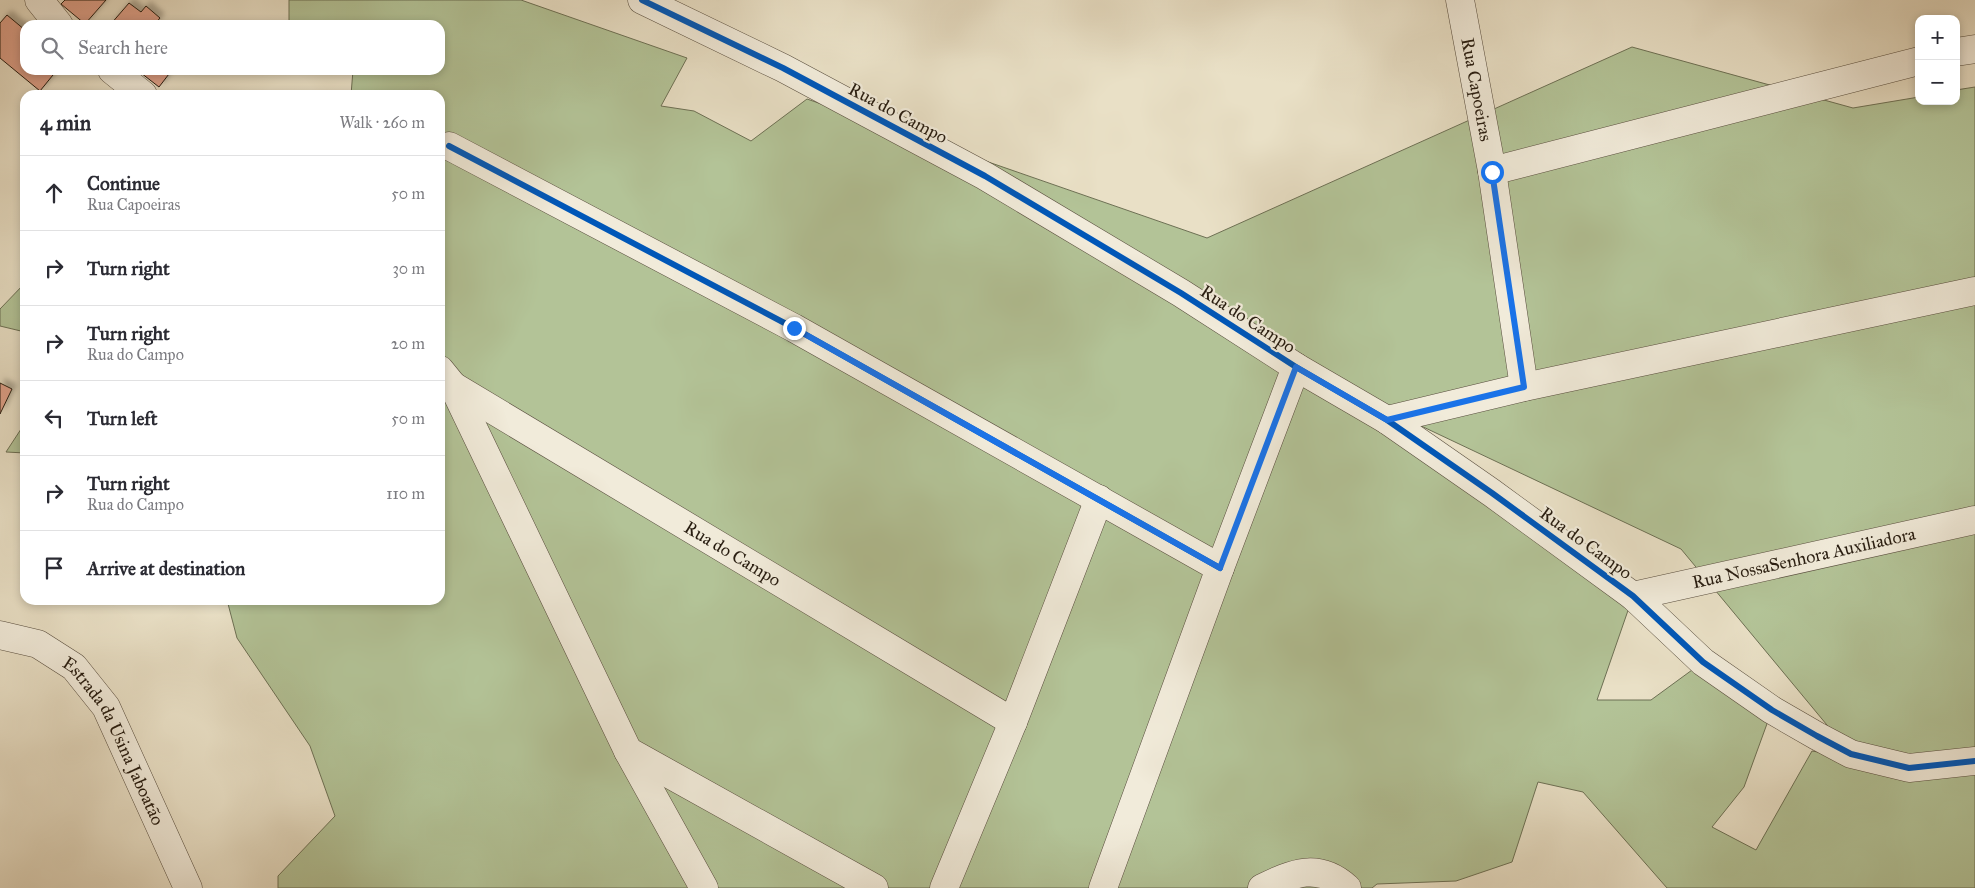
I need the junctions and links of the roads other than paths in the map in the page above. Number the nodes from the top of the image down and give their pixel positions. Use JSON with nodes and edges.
{"nodes":[{"id":1,"x":39,"y":0,"type":"edge"},
{"id":2,"x":642,"y":0,"type":"edge"},
{"id":3,"x":1460,"y":0,"type":"edge"},
{"id":4,"x":55,"y":20,"type":"edge"},
{"id":5,"x":1975,"y":49,"type":"edge"},
{"id":6,"x":1960,"y":51,"type":"edge"},
{"id":7,"x":1915,"y":62,"type":"edge"},
{"id":8,"x":118,"y":75,"type":"edge"},
{"id":9,"x":137,"y":90,"type":"edge"},
{"id":10,"x":449,"y":146,"type":"dead end"},
{"id":11,"x":1492,"y":172,"type":"junction"},
{"id":12,"x":1975,"y":290,"type":"edge"},
{"id":13,"x":1296,"y":367,"type":"junction"},
{"id":14,"x":446,"y":378,"type":"edge"},
{"id":15,"x":1524,"y":387,"type":"junction"},
{"id":16,"x":1387,"y":420,"type":"junction"},
{"id":17,"x":1099,"y":499,"type":"junction"},
{"id":18,"x":1975,"y":520,"type":"edge"},
{"id":19,"x":1220,"y":568,"type":"junction"},
{"id":20,"x":1633,"y":596,"type":"junction"},
{"id":21,"x":0,"y":635,"type":"edge"},
{"id":22,"x":1013,"y":722,"type":"junction"},
{"id":23,"x":628,"y":752,"type":"junction"},
{"id":24,"x":1975,"y":761,"type":"edge"},
{"id":25,"x":188,"y":888,"type":"edge"},
{"id":26,"x":704,"y":888,"type":"edge"},
{"id":27,"x":874,"y":888,"type":"edge"},
{"id":28,"x":944,"y":888,"type":"edge"},
{"id":29,"x":1102,"y":888,"type":"edge"},
{"id":30,"x":1262,"y":888,"type":"edge"},
{"id":31,"x":1347,"y":888,"type":"edge"}],
"edges":[{"from":1,"to":4,"type":"street"},
{"from":2,"to":13,"type":"street","name":"Rua do Campo"},
{"from":3,"to":11,"type":"street","name":"Rua Capoeiras"},
{"from":5,"to":6,"type":"street"},
{"from":7,"to":11,"type":"street"},
{"from":8,"to":9,"type":"street"},
{"from":10,"to":17,"type":"street"},
{"from":11,"to":15,"type":"street","name":"Rua Capoeiras"},
{"from":12,"to":15,"type":"street"},
{"from":13,"to":16,"type":"street","name":"Rua do Campo"},
{"from":13,"to":19,"type":"street"},
{"from":14,"to":22,"type":"street","name":"Rua do Campo"},
{"from":14,"to":23,"type":"street","name":"Rua do Campo"},
{"from":15,"to":16,"type":"street"},
{"from":16,"to":20,"type":"street","name":"Rua do Campo"},
{"from":17,"to":19,"type":"street"},
{"from":17,"to":22,"type":"street"},
{"from":18,"to":20,"type":"street","name":"Rua NossaSenhora Auxiliadora"},
{"from":19,"to":29,"type":"street"},
{"from":20,"to":24,"type":"street","name":"Rua do Campo"},
{"from":21,"to":25,"type":"street","name":"Estrada da Usina Jaboatão"},
{"from":22,"to":28,"type":"street"},
{"from":23,"to":26,"type":"street","name":"Rua do Campo"},
{"from":23,"to":27,"type":"street"},
{"from":30,"to":31,"type":"street"}]}
